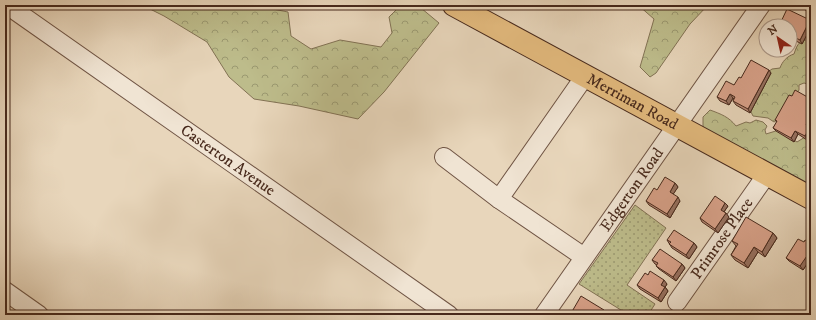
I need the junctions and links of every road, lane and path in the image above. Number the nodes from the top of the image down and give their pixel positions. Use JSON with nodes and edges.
{"nodes":[{"id":1,"x":8,"y":5,"type":"edge"},
{"id":2,"x":454,"y":5,"type":"edge"},
{"id":3,"x":761,"y":5,"type":"edge"},
{"id":4,"x":585,"y":76,"type":"junction"},
{"id":5,"x":677,"y":125,"type":"junction"},
{"id":6,"x":444,"y":158,"type":"dead end"},
{"id":7,"x":767,"y":174,"type":"junction"},
{"id":8,"x":811,"y":198,"type":"edge"},
{"id":9,"x":499,"y":199,"type":"junction"},
{"id":10,"x":584,"y":257,"type":"junction"},
{"id":11,"x":5,"y":291,"type":"edge"},
{"id":12,"x":677,"y":302,"type":"dead end"},
{"id":13,"x":39,"y":315,"type":"edge"},
{"id":14,"x":449,"y":315,"type":"edge"},
{"id":15,"x":544,"y":315,"type":"edge"}],
"edges":[{"from":1,"to":14,"type":"street","name":"Casterton Avenue"},
{"from":2,"to":4,"type":"main road","name":"Merriman Road"},
{"from":3,"to":5,"type":"street","name":"Edgerton Road"},
{"from":4,"to":5,"type":"main road","name":"Merriman Road"},
{"from":4,"to":9,"type":"street"},
{"from":5,"to":7,"type":"main road","name":"Merriman Road"},
{"from":5,"to":10,"type":"street","name":"Edgerton Road"},
{"from":6,"to":9,"type":"street"},
{"from":7,"to":8,"type":"main road","name":"Merriman Road"},
{"from":7,"to":12,"type":"street","name":"Primrose Place"},
{"from":9,"to":10,"type":"street"},
{"from":10,"to":15,"type":"street","name":"Edgerton Road"},
{"from":11,"to":13,"type":"street"}]}
